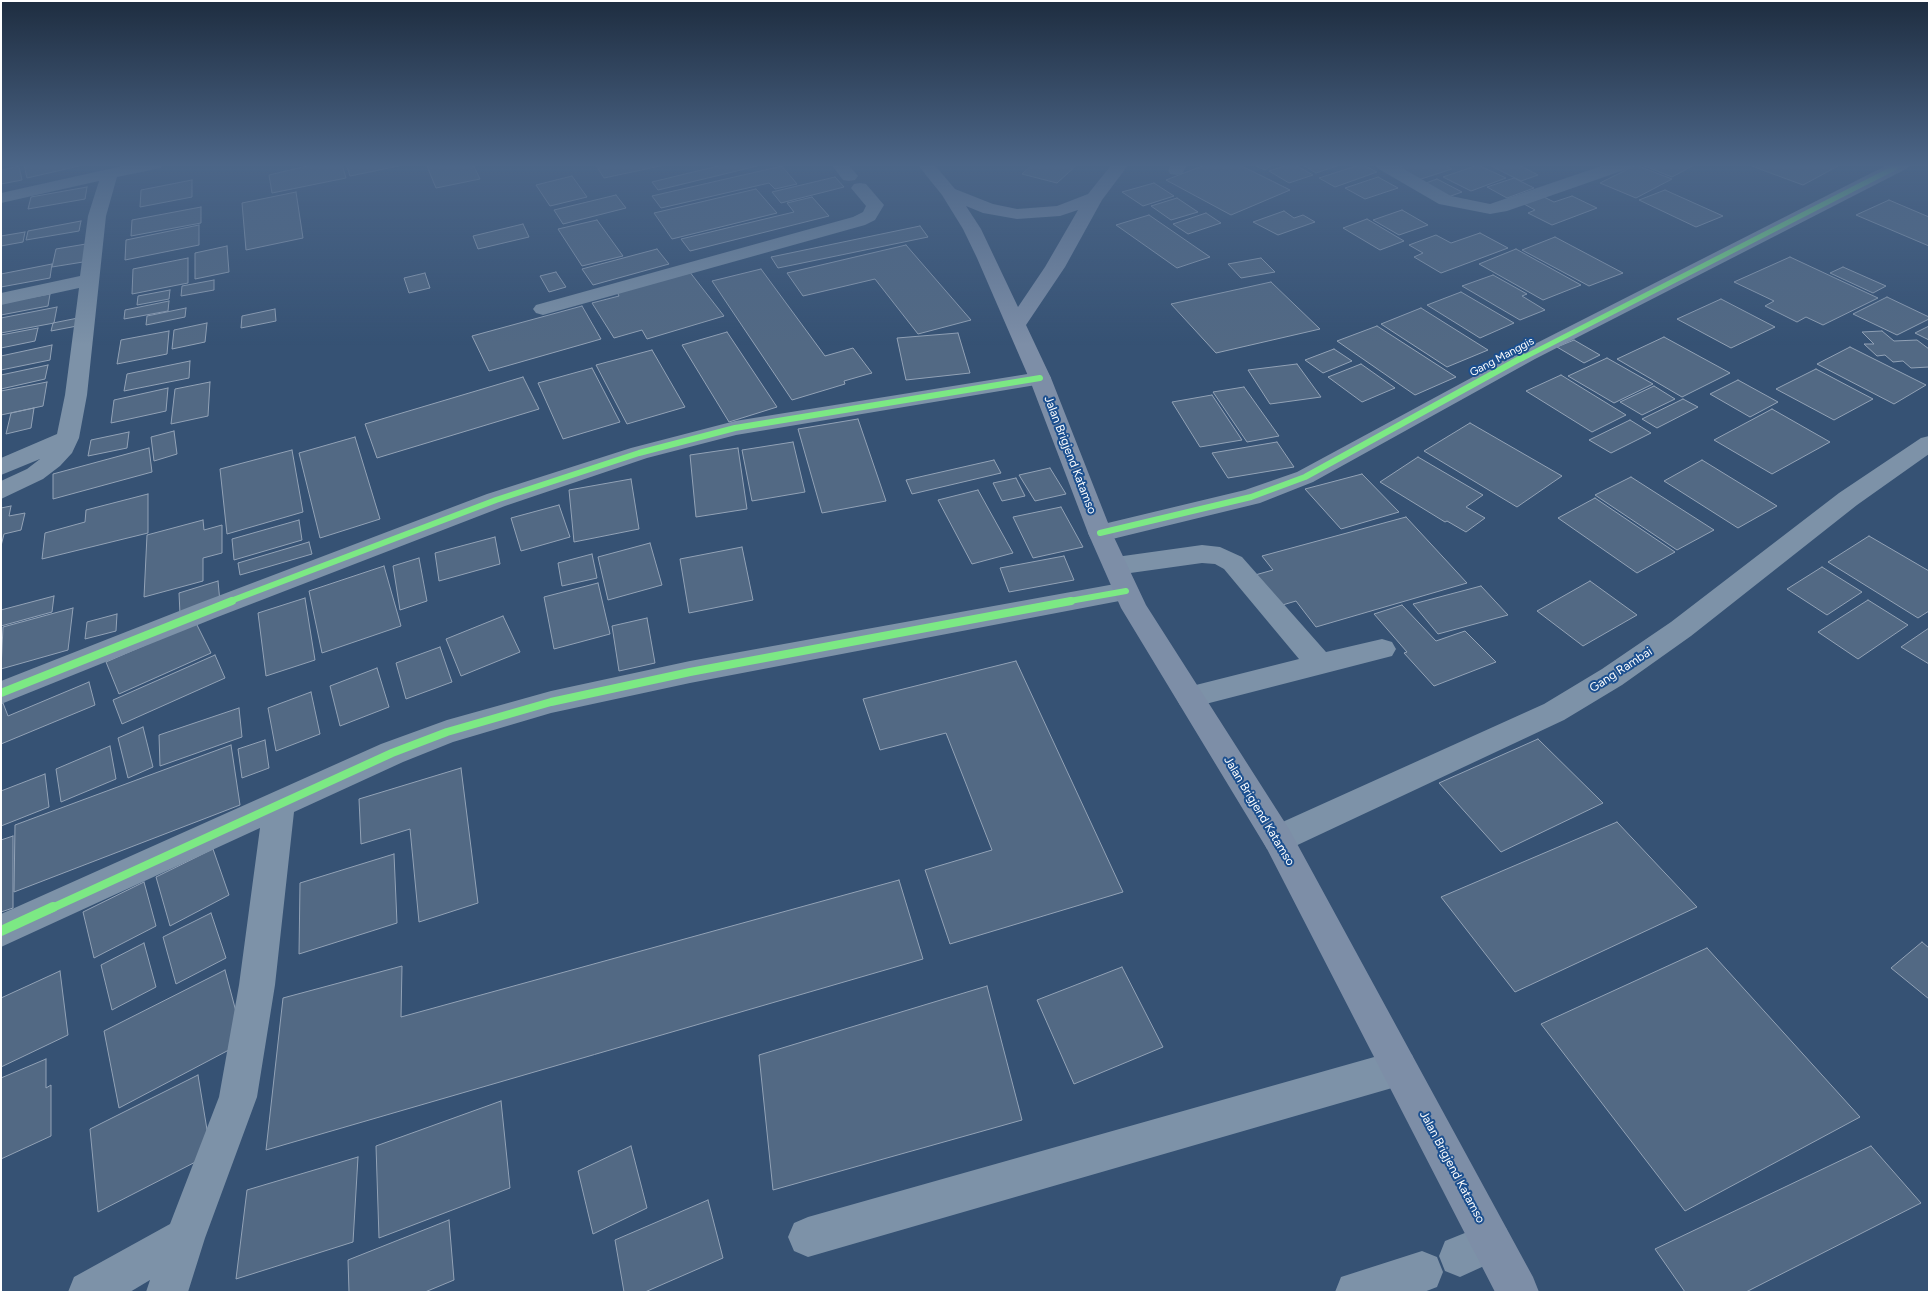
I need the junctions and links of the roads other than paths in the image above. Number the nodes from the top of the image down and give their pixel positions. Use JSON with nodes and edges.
{"nodes":[{"id":1,"x":96,"y":224,"type":"edge"},
{"id":2,"x":846,"y":224,"type":"edge"},
{"id":3,"x":969,"y":224,"type":"edge"},
{"id":4,"x":1079,"y":224,"type":"edge"},
{"id":5,"x":1784,"y":224,"type":"edge"},
{"id":6,"x":88,"y":280,"type":"junction"},
{"id":7,"x":1,"y":299,"type":"edge"},
{"id":8,"x":543,"y":309,"type":"dead end"},
{"id":9,"x":1017,"y":324,"type":"junction"},
{"id":10,"x":1040,"y":378,"type":"junction"},
{"id":11,"x":68,"y":438,"type":"junction"},
{"id":12,"x":1929,"y":443,"type":"edge"},
{"id":13,"x":1,"y":467,"type":"edge"},
{"id":14,"x":1,"y":491,"type":"edge"},
{"id":15,"x":1100,"y":533,"type":"junction"},
{"id":16,"x":1121,"y":578,"type":"junction"},
{"id":17,"x":1382,"y":649,"type":"dead end"},
{"id":18,"x":1320,"y":664,"type":"junction"},
{"id":19,"x":1,"y":693,"type":"edge"},
{"id":20,"x":1190,"y":697,"type":"junction"},
{"id":21,"x":279,"y":804,"type":"junction"},
{"id":22,"x":1278,"y":839,"type":"junction"},
{"id":23,"x":1,"y":931,"type":"edge"},
{"id":24,"x":1399,"y":1068,"type":"junction"},
{"id":25,"x":808,"y":1237,"type":"dead end"},
{"id":26,"x":185,"y":1238,"type":"junction"},
{"id":27,"x":1422,"y":1272,"type":"dead end"},
{"id":28,"x":88,"y":1292,"type":"edge"},
{"id":29,"x":167,"y":1292,"type":"edge"},
{"id":30,"x":1356,"y":1292,"type":"edge"},
{"id":31,"x":1518,"y":1292,"type":"edge"}],
"edges":[{"from":1,"to":6,"type":"street"},
{"from":2,"to":8,"type":"street"},
{"from":3,"to":9,"type":"main road","name":"Jalan Brigjend Katamso"},
{"from":4,"to":9,"type":"main road"},
{"from":5,"to":15,"type":"street","name":"Gang Manggis"},
{"from":6,"to":7,"type":"street"},
{"from":6,"to":11,"type":"street"},
{"from":9,"to":10,"type":"main road","name":"Jalan Brigjend Katamso"},
{"from":10,"to":15,"type":"main road","name":"Jalan Brigjend Katamso"},
{"from":10,"to":19,"type":"street"},
{"from":11,"to":13,"type":"street"},
{"from":11,"to":14,"type":"street"},
{"from":12,"to":22,"type":"street","name":"Gang Rambai"},
{"from":15,"to":16,"type":"main road","name":"Jalan Brigjend Katamso"},
{"from":16,"to":18,"type":"street"},
{"from":16,"to":20,"type":"main road","name":"Jalan Brigjend Katamso"},
{"from":16,"to":21,"type":"street"},
{"from":17,"to":18,"type":"street"},
{"from":18,"to":20,"type":"street"},
{"from":20,"to":22,"type":"main road","name":"Jalan Brigjend Katamso"},
{"from":21,"to":23,"type":"street"},
{"from":21,"to":26,"type":"street"},
{"from":22,"to":24,"type":"main road","name":"Jalan Brigjend Katamso"},
{"from":24,"to":25,"type":"street"},
{"from":24,"to":31,"type":"main road","name":"Jalan Brigjend Katamso"},
{"from":26,"to":28,"type":"street"},
{"from":26,"to":29,"type":"street"},
{"from":27,"to":30,"type":"street"}]}
